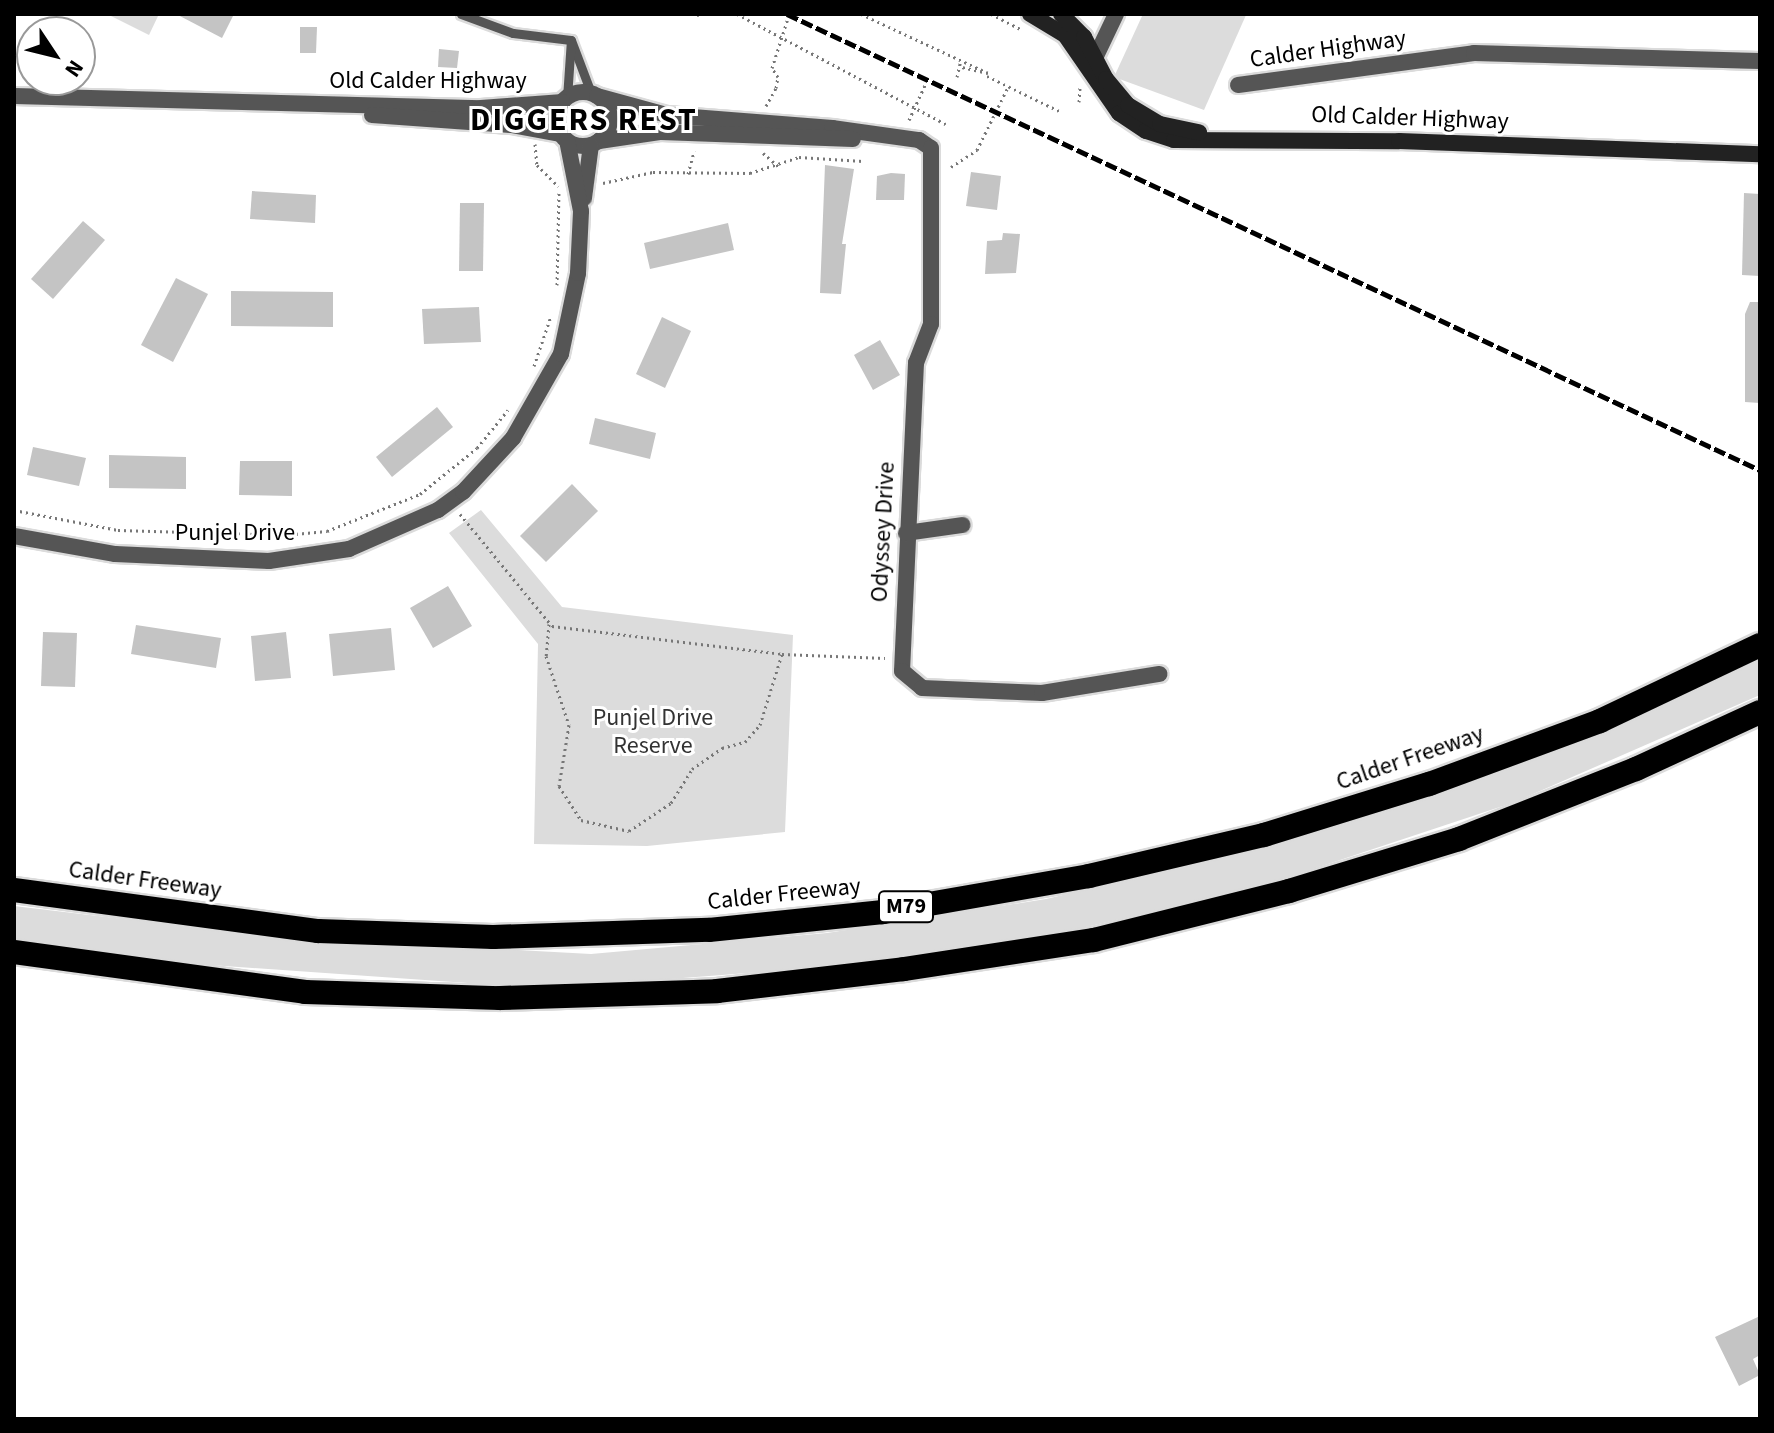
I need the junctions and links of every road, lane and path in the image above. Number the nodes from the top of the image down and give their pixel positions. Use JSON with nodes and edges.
{"nodes":[{"id":1,"x":461,"y":14,"type":"edge"},
{"id":2,"x":737,"y":14,"type":"edge"},
{"id":3,"x":861,"y":14,"type":"edge"},
{"id":4,"x":991,"y":14,"type":"edge"},
{"id":5,"x":1030,"y":14,"type":"edge"},
{"id":6,"x":1061,"y":14,"type":"edge"},
{"id":7,"x":1116,"y":14,"type":"edge"},
{"id":8,"x":788,"y":18,"type":"dead end"},
{"id":9,"x":1029,"y":33,"type":"dead end"},
{"id":10,"x":782,"y":35,"type":"junction"},
{"id":11,"x":571,"y":40,"type":"junction"},
{"id":12,"x":961,"y":60,"type":"junction"},
{"id":13,"x":1760,"y":61,"type":"edge"},
{"id":14,"x":962,"y":67,"type":"junction"},
{"id":15,"x":1087,"y":68,"type":"junction"},
{"id":16,"x":987,"y":76,"type":"junction"},
{"id":17,"x":957,"y":77,"type":"dead end"},
{"id":18,"x":926,"y":83,"type":"dead end"},
{"id":19,"x":1238,"y":85,"type":"dead end"},
{"id":20,"x":1008,"y":87,"type":"junction"},
{"id":21,"x":594,"y":94,"type":"junction"},
{"id":22,"x":14,"y":96,"type":"edge"},
{"id":23,"x":565,"y":100,"type":"junction"},
{"id":24,"x":1079,"y":102,"type":"dead end"},
{"id":25,"x":294,"y":106,"type":"junction"},
{"id":26,"x":766,"y":106,"type":"dead end"},
{"id":27,"x":914,"y":109,"type":"junction"},
{"id":28,"x":1059,"y":111,"type":"dead end"},
{"id":29,"x":909,"y":120,"type":"dead end"},
{"id":30,"x":946,"y":124,"type":"dead end"},
{"id":31,"x":537,"y":130,"type":"junction"},
{"id":32,"x":564,"y":137,"type":"junction"},
{"id":33,"x":1252,"y":139,"type":"junction"},
{"id":34,"x":911,"y":140,"type":"junction"},
{"id":35,"x":595,"y":143,"type":"junction"},
{"id":36,"x":694,"y":148,"type":"dead end"},
{"id":37,"x":1760,"y":154,"type":"edge"},
{"id":38,"x":863,"y":161,"type":"dead end"},
{"id":39,"x":951,"y":167,"type":"dead end"},
{"id":40,"x":688,"y":174,"type":"junction"},
{"id":41,"x":582,"y":190,"type":"junction"},
{"id":42,"x":560,"y":195,"type":"junction"},
{"id":43,"x":557,"y":291,"type":"dead end"},
{"id":44,"x":554,"y":303,"type":"dead end"},
{"id":45,"x":529,"y":376,"type":"dead end"},
{"id":46,"x":512,"y":405,"type":"dead end"},
{"id":47,"x":450,"y":502,"type":"junction"},
{"id":48,"x":14,"y":510,"type":"edge"},
{"id":49,"x":962,"y":525,"type":"dead end"},
{"id":50,"x":906,"y":533,"type":"junction"},
{"id":51,"x":14,"y":536,"type":"edge"},
{"id":52,"x":549,"y":624,"type":"junction"},
{"id":53,"x":1760,"y":645,"type":"edge"},
{"id":54,"x":782,"y":654,"type":"junction"},
{"id":55,"x":901,"y":658,"type":"junction"},
{"id":56,"x":1159,"y":674,"type":"dead end"},
{"id":57,"x":1760,"y":712,"type":"edge"},
{"id":58,"x":14,"y":890,"type":"edge"},
{"id":59,"x":14,"y":952,"type":"edge"}],
"edges":[{"from":1,"to":11,"type":"lane"},
{"from":2,"to":10,"type":"path"},
{"from":3,"to":12,"type":"path"},
{"from":4,"to":9,"type":"path"},
{"from":5,"to":15,"type":"street"},
{"from":6,"to":15,"type":"street"},
{"from":7,"to":15,"type":"street"},
{"from":8,"to":10,"type":"path"},
{"from":10,"to":26,"type":"path"},
{"from":10,"to":27,"type":"path"},
{"from":11,"to":21,"type":"lane"},
{"from":11,"to":23,"type":"lane"},
{"from":12,"to":14,"type":"path"},
{"from":12,"to":16,"type":"path"},
{"from":13,"to":19,"type":"street","name":"Calder Highway"},
{"from":14,"to":16,"type":"path"},
{"from":14,"to":17,"type":"path"},
{"from":15,"to":24,"type":"path"},
{"from":15,"to":33,"type":"street"},
{"from":15,"to":33,"type":"street","name":"Old Calder Highway"},
{"from":16,"to":20,"type":"path"},
{"from":18,"to":27,"type":"path"},
{"from":20,"to":28,"type":"path"},
{"from":20,"to":39,"type":"path"},
{"from":21,"to":23,"type":"street"},
{"from":21,"to":34,"type":"street"},
{"from":21,"to":35,"type":"street"},
{"from":22,"to":25,"type":"street","name":"Old Calder Highway"},
{"from":23,"to":25,"type":"street","name":"Old Calder Highway"},
{"from":23,"to":32,"type":"street"},
{"from":25,"to":31,"type":"street","name":"Old Calder Highway"},
{"from":27,"to":29,"type":"path"},
{"from":27,"to":30,"type":"path"},
{"from":31,"to":32,"type":"street","name":"Old Calder Highway"},
{"from":31,"to":42,"type":"path"},
{"from":32,"to":35,"type":"street"},
{"from":32,"to":41,"type":"street","name":"Punjel Drive"},
{"from":33,"to":37,"type":"street","name":"Old Calder Highway"},
{"from":34,"to":35,"type":"street"},
{"from":34,"to":50,"type":"street","name":"Odyssey Drive"},
{"from":35,"to":41,"type":"street","name":"Punjel Drive"},
{"from":36,"to":40,"type":"path"},
{"from":38,"to":40,"type":"path"},
{"from":40,"to":41,"type":"path"},
{"from":41,"to":42,"type":"path"},
{"from":41,"to":47,"type":"street","name":"Punjel Drive"},
{"from":42,"to":43,"type":"path"},
{"from":44,"to":45,"type":"path"},
{"from":46,"to":48,"type":"path"},
{"from":47,"to":51,"type":"street","name":"Punjel Drive"},
{"from":47,"to":52,"type":"path"},
{"from":49,"to":50,"type":"street"},
{"from":50,"to":55,"type":"street","name":"Odyssey Drive"},
{"from":52,"to":54,"type":"path"},
{"from":52,"to":54,"type":"path"},
{"from":53,"to":58,"type":"highway","name":"Calder Freeway","number":"M79"},
{"from":54,"to":55,"type":"path"},
{"from":55,"to":56,"type":"street"},
{"from":57,"to":59,"type":"highway"}]}
